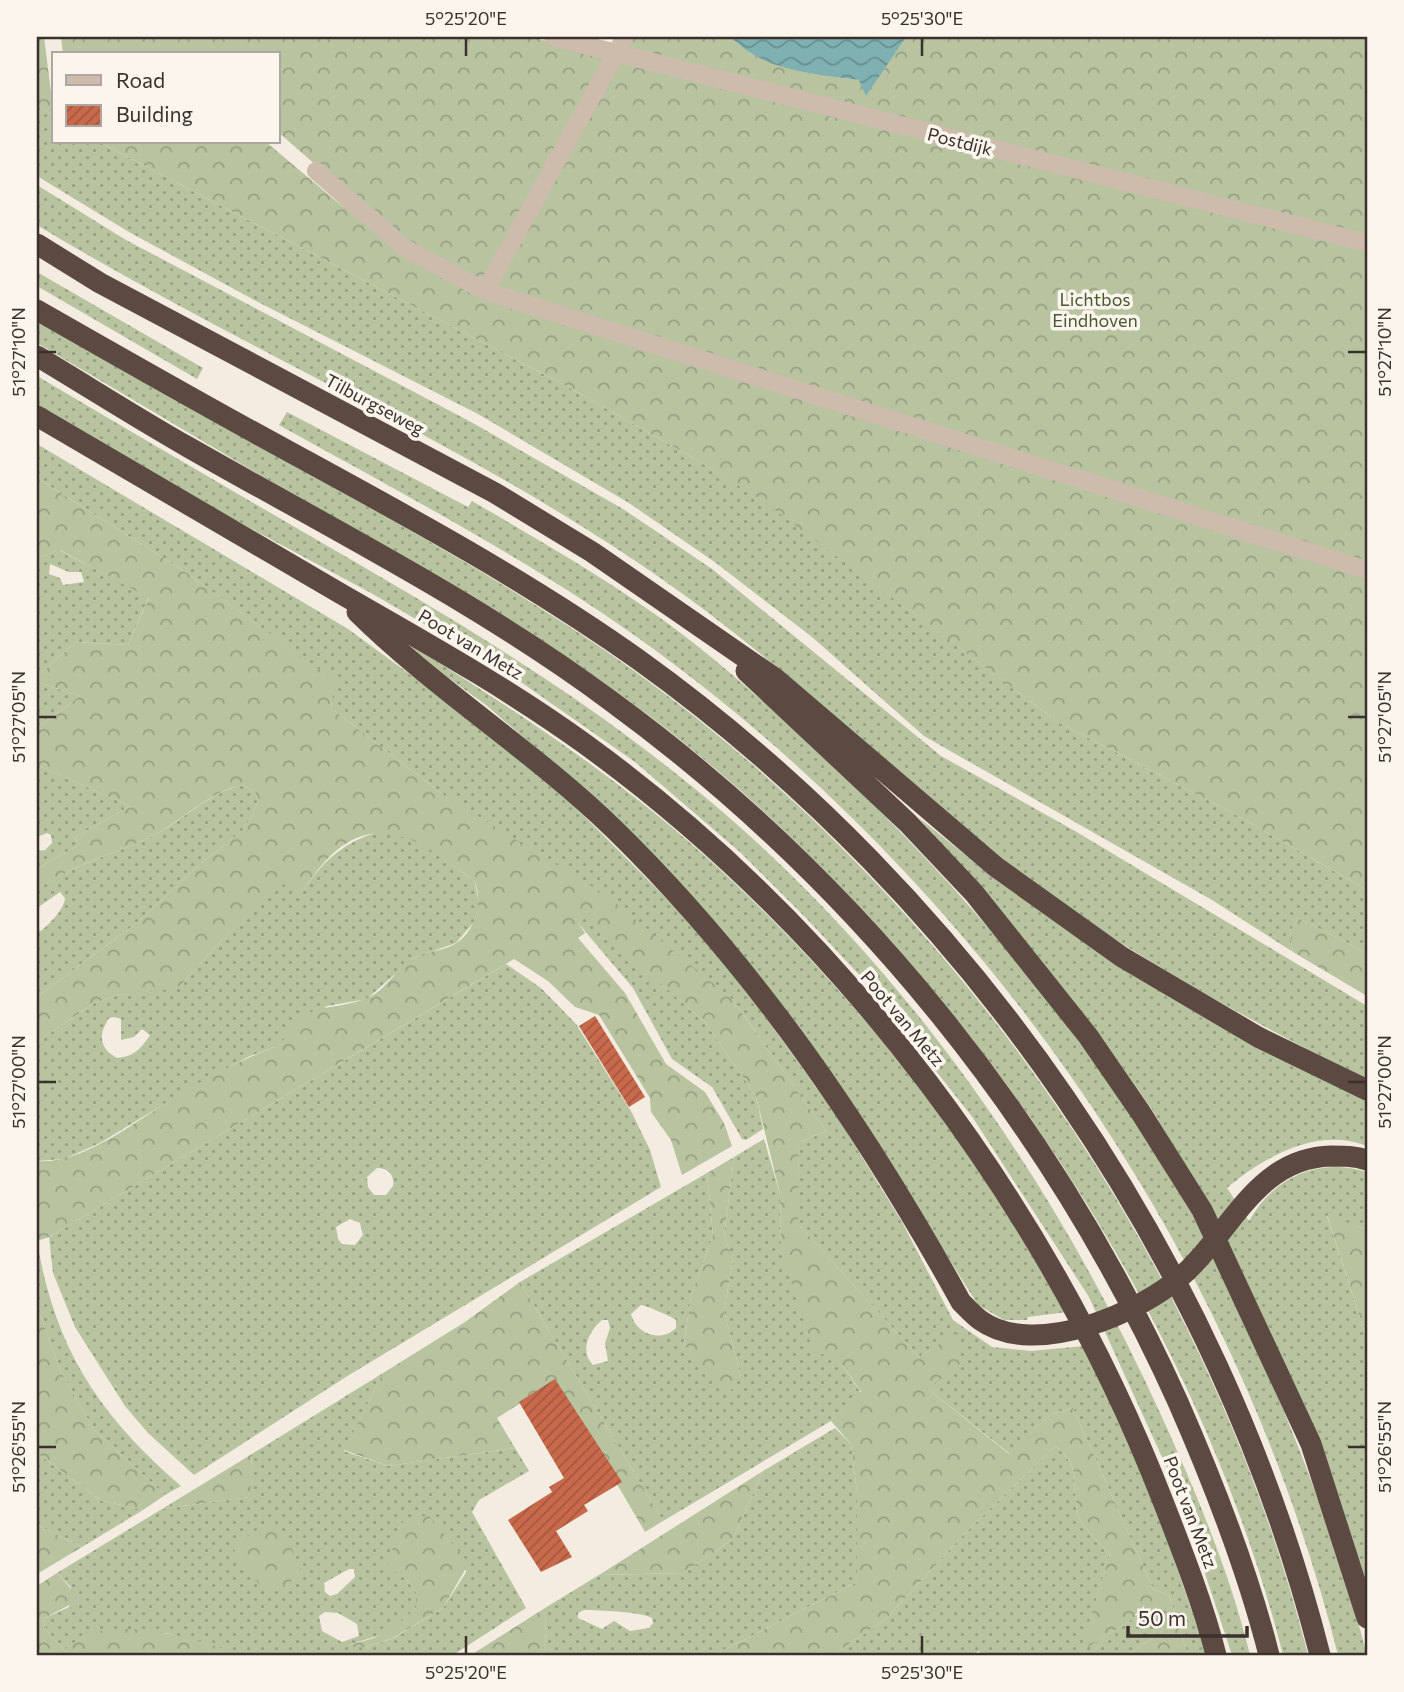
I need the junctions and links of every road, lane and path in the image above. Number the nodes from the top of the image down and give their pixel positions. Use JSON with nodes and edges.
{"nodes":[{"id":1,"x":553,"y":37,"type":"edge"},
{"id":2,"x":621,"y":45,"type":"edge"},
{"id":3,"x":316,"y":171,"type":"dead end"},
{"id":4,"x":1367,"y":243,"type":"edge"},
{"id":5,"x":37,"y":244,"type":"edge"},
{"id":6,"x":485,"y":291,"type":"junction"},
{"id":7,"x":37,"y":310,"type":"edge"},
{"id":8,"x":37,"y":356,"type":"edge"},
{"id":9,"x":37,"y":416,"type":"edge"},
{"id":10,"x":1367,"y":570,"type":"edge"},
{"id":11,"x":336,"y":590,"type":"junction"},
{"id":12,"x":684,"y":617,"type":"junction"},
{"id":13,"x":1367,"y":1090,"type":"edge"},
{"id":14,"x":1367,"y":1160,"type":"edge"},
{"id":15,"x":1367,"y":1618,"type":"edge"},
{"id":16,"x":1216,"y":1655,"type":"edge"},
{"id":17,"x":1269,"y":1655,"type":"edge"},
{"id":18,"x":1320,"y":1655,"type":"edge"}],
"edges":[{"from":1,"to":2,"type":"street","name":"Postdijk"},
{"from":2,"to":4,"type":"street","name":"Postdijk"},
{"from":2,"to":6,"type":"street"},
{"from":3,"to":6,"type":"street"},
{"from":5,"to":12,"type":"highway","name":"Tilburgseweg"},
{"from":6,"to":10,"type":"street"},
{"from":7,"to":18,"type":"highway"},
{"from":8,"to":17,"type":"highway","name":"Poot van Metz"},
{"from":9,"to":11,"type":"highway"},
{"from":11,"to":14,"type":"highway"},
{"from":11,"to":16,"type":"highway","name":"Poot van Metz"},
{"from":12,"to":13,"type":"highway"},
{"from":12,"to":15,"type":"highway"}]}
